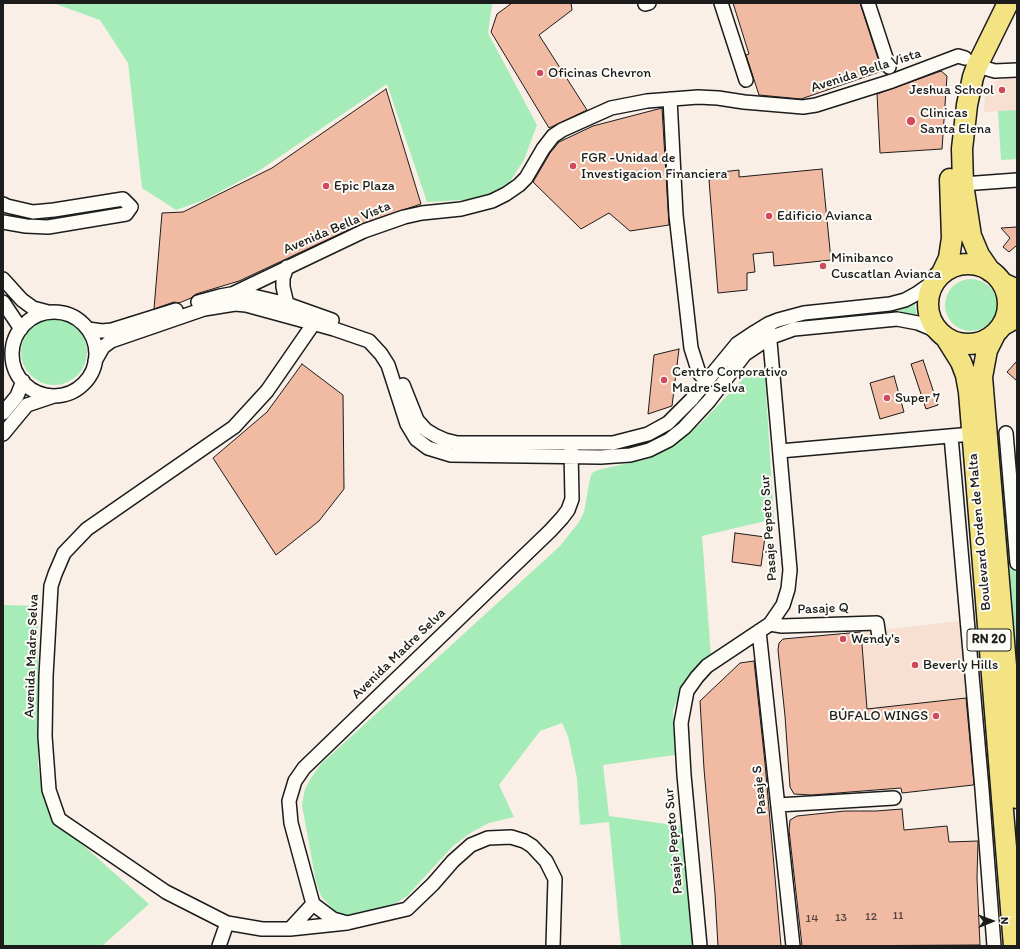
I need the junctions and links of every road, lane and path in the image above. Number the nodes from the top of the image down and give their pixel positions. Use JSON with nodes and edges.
{"nodes":[{"id":1,"x":721,"y":3,"type":"edge"},
{"id":2,"x":868,"y":3,"type":"edge"},
{"id":3,"x":999,"y":5,"type":"edge"},
{"id":4,"x":971,"y":62,"type":"junction"},
{"id":5,"x":889,"y":67,"type":"dead end"},
{"id":6,"x":1017,"y":70,"type":"edge"},
{"id":7,"x":746,"y":80,"type":"dead end"},
{"id":8,"x":670,"y":99,"type":"junction"},
{"id":9,"x":1017,"y":180,"type":"edge"},
{"id":10,"x":963,"y":184,"type":"junction"},
{"id":11,"x":3,"y":204,"type":"edge"},
{"id":12,"x":3,"y":222,"type":"edge"},
{"id":13,"x":286,"y":267,"type":"junction"},
{"id":14,"x":939,"y":276,"type":"junction"},
{"id":15,"x":3,"y":279,"type":"edge"},
{"id":16,"x":1002,"y":279,"type":"edge"},
{"id":17,"x":231,"y":294,"type":"junction"},
{"id":18,"x":3,"y":302,"type":"edge"},
{"id":19,"x":286,"y":309,"type":"junction"},
{"id":20,"x":50,"y":312,"type":"junction"},
{"id":21,"x":315,"y":318,"type":"junction"},
{"id":22,"x":1017,"y":319,"type":"edge"},
{"id":23,"x":768,"y":324,"type":"junction"},
{"id":24,"x":21,"y":329,"type":"junction"},
{"id":25,"x":88,"y":329,"type":"junction"},
{"id":26,"x":997,"y":332,"type":"junction"},
{"id":27,"x":944,"y":337,"type":"junction"},
{"id":28,"x":769,"y":338,"type":"junction"},
{"id":29,"x":95,"y":361,"type":"junction"},
{"id":30,"x":23,"y":381,"type":"junction"},
{"id":31,"x":706,"y":381,"type":"junction"},
{"id":32,"x":55,"y":395,"type":"junction"},
{"id":33,"x":3,"y":413,"type":"edge"},
{"id":34,"x":978,"y":428,"type":"junction"},
{"id":35,"x":1012,"y":433,"type":"edge"},
{"id":36,"x":3,"y":434,"type":"edge"},
{"id":37,"x":951,"y":436,"type":"junction"},
{"id":38,"x":570,"y":444,"type":"junction"},
{"id":39,"x":780,"y":451,"type":"junction"},
{"id":40,"x":571,"y":457,"type":"junction"},
{"id":41,"x":1016,"y":528,"type":"edge"},
{"id":42,"x":1017,"y":563,"type":"edge"},
{"id":43,"x":764,"y":628,"type":"junction"},
{"id":44,"x":879,"y":636,"type":"dead end"},
{"id":45,"x":894,"y":798,"type":"dead end"},
{"id":46,"x":1017,"y":798,"type":"edge"},
{"id":47,"x":778,"y":804,"type":"junction"},
{"id":48,"x":313,"y":904,"type":"junction"},
{"id":49,"x":227,"y":923,"type":"junction"},
{"id":50,"x":347,"y":923,"type":"junction"},
{"id":51,"x":290,"y":929,"type":"junction"},
{"id":52,"x":219,"y":946,"type":"edge"},
{"id":53,"x":553,"y":946,"type":"edge"},
{"id":54,"x":700,"y":946,"type":"edge"},
{"id":55,"x":793,"y":946,"type":"edge"},
{"id":56,"x":994,"y":946,"type":"edge"},
{"id":57,"x":1014,"y":946,"type":"edge"}],
"edges":[{"from":1,"to":7,"type":"street"},
{"from":2,"to":5,"type":"street"},
{"from":3,"to":4,"type":"highway","number":"RN 20"},
{"from":4,"to":6,"type":"street"},
{"from":4,"to":8,"type":"street","name":"Avenida Bella Vista"},
{"from":4,"to":10,"type":"highway","number":"RN 20"},
{"from":4,"to":14,"type":"highway","number":"RN 20"},
{"from":8,"to":13,"type":"street","name":"Avenida Bella Vista"},
{"from":8,"to":31,"type":"street"},
{"from":9,"to":10,"type":"street"},
{"from":10,"to":16,"type":"highway","number":"RN 20"},
{"from":11,"to":12,"type":"street"},
{"from":13,"to":17,"type":"street","name":"Avenida Bella Vista"},
{"from":13,"to":19,"type":"street"},
{"from":14,"to":16,"type":"highway"},
{"from":14,"to":23,"type":"street"},
{"from":14,"to":27,"type":"highway","number":"RN 20"},
{"from":15,"to":20,"type":"street"},
{"from":16,"to":26,"type":"highway","number":"RN 20"},
{"from":17,"to":19,"type":"street"},
{"from":17,"to":25,"type":"street"},
{"from":18,"to":24,"type":"street"},
{"from":19,"to":21,"type":"street"},
{"from":19,"to":29,"type":"street"},
{"from":20,"to":24,"type":"street"},
{"from":20,"to":25,"type":"street"},
{"from":21,"to":38,"type":"street"},
{"from":21,"to":40,"type":"street"},
{"from":21,"to":49,"type":"street","name":"Avenida Madre Selva"},
{"from":22,"to":26,"type":"main road"},
{"from":23,"to":28,"type":"street","name":"Pasaje Pepeto Sur"},
{"from":23,"to":31,"type":"street"},
{"from":24,"to":30,"type":"street"},
{"from":25,"to":29,"type":"street"},
{"from":26,"to":27,"type":"highway"},
{"from":26,"to":34,"type":"highway","name":"Boulevard Orden de Malta","number":"RN 20"},
{"from":27,"to":28,"type":"street"},
{"from":27,"to":34,"type":"highway","name":"Boulevard Orden de Malta","number":"RN 20"},
{"from":28,"to":39,"type":"street","name":"Pasaje Pepeto Sur"},
{"from":28,"to":40,"type":"street"},
{"from":29,"to":32,"type":"street"},
{"from":30,"to":32,"type":"street"},
{"from":30,"to":33,"type":"street"},
{"from":31,"to":38,"type":"street"},
{"from":32,"to":36,"type":"street"},
{"from":34,"to":35,"type":"street"},
{"from":34,"to":37,"type":"street"},
{"from":34,"to":46,"type":"highway","name":"Boulevard Orden de Malta","number":"RN 20"},
{"from":34,"to":57,"type":"highway","name":"Boulevard Orden de Malta","number":"RN 20"},
{"from":35,"to":41,"type":"street"},
{"from":37,"to":39,"type":"street"},
{"from":37,"to":56,"type":"street"},
{"from":38,"to":40,"type":"street","name":"Avenida Madre Selva"},
{"from":39,"to":43,"type":"street","name":"Pasaje Pepeto Sur"},
{"from":40,"to":48,"type":"street","name":"Avenida Madre Selva"},
{"from":41,"to":42,"type":"street"},
{"from":43,"to":44,"type":"street","name":"Pasaje Q"},
{"from":43,"to":47,"type":"street","name":"Pasaje S"},
{"from":43,"to":54,"type":"street","name":"Pasaje Pepeto Sur"},
{"from":45,"to":47,"type":"street"},
{"from":47,"to":55,"type":"street","name":"Pasaje S"},
{"from":48,"to":50,"type":"street"},
{"from":48,"to":51,"type":"street"},
{"from":49,"to":51,"type":"street","name":"Avenida Madre Selva"},
{"from":49,"to":52,"type":"street"},
{"from":50,"to":51,"type":"street","name":"Avenida Madre Selva"},
{"from":50,"to":53,"type":"street","name":"Avenida Madre Selva"}]}
